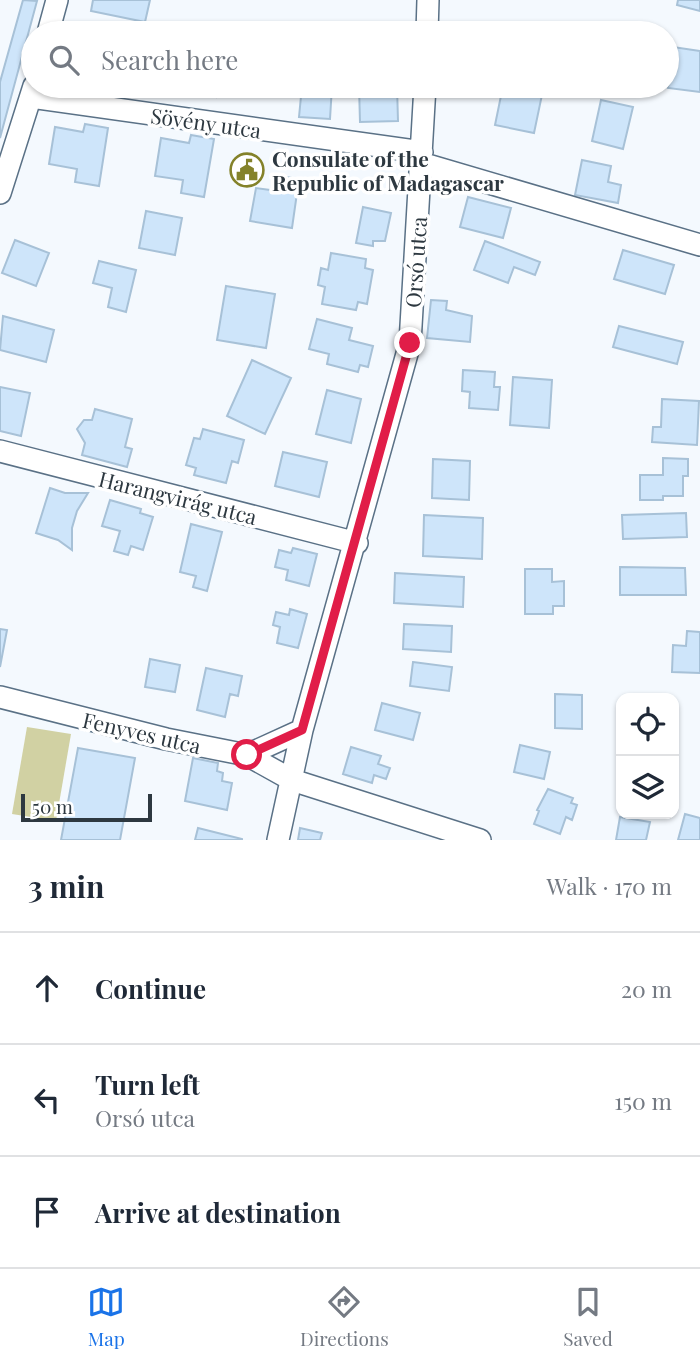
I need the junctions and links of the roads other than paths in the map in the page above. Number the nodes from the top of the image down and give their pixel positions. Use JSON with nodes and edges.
{"nodes":[{"id":1,"x":57,"y":0,"type":"edge"},
{"id":2,"x":428,"y":0,"type":"edge"},
{"id":3,"x":51,"y":21,"type":"edge"},
{"id":4,"x":427,"y":21,"type":"edge"},
{"id":5,"x":30,"y":98,"type":"edge"},
{"id":6,"x":73,"y":98,"type":"edge"},
{"id":7,"x":424,"y":98,"type":"edge"},
{"id":8,"x":422,"y":158,"type":"junction"},
{"id":9,"x":0,"y":193,"type":"edge"},
{"id":10,"x":700,"y":245,"type":"edge"},
{"id":11,"x":0,"y":451,"type":"edge"},
{"id":12,"x":357,"y":543,"type":"junction"},
{"id":13,"x":0,"y":697,"type":"edge"},
{"id":14,"x":302,"y":730,"type":"junction"},
{"id":15,"x":247,"y":755,"type":"junction"},
{"id":16,"x":292,"y":780,"type":"junction"},
{"id":17,"x":278,"y":840,"type":"edge"},
{"id":18,"x":480,"y":840,"type":"edge"}],
"edges":[{"from":1,"to":3,"type":"street"},
{"from":2,"to":4,"type":"street"},
{"from":5,"to":9,"type":"street"},
{"from":6,"to":8,"type":"street","name":"Sövény utca"},
{"from":7,"to":8,"type":"street","name":"Orsó utca"},
{"from":8,"to":10,"type":"street","name":"Sövény utca"},
{"from":8,"to":12,"type":"street","name":"Orsó utca"},
{"from":11,"to":12,"type":"street","name":"Harangvirág utca"},
{"from":12,"to":14,"type":"street","name":"Orsó utca"},
{"from":13,"to":15,"type":"street","name":"Fenyves utca"},
{"from":14,"to":15,"type":"street"},
{"from":14,"to":16,"type":"street","name":"Orsó utca"},
{"from":15,"to":16,"type":"street","name":"Fenyves utca"},
{"from":16,"to":17,"type":"street","name":"Orsó utca"},
{"from":16,"to":18,"type":"street","name":"Fenyves utca"}]}
